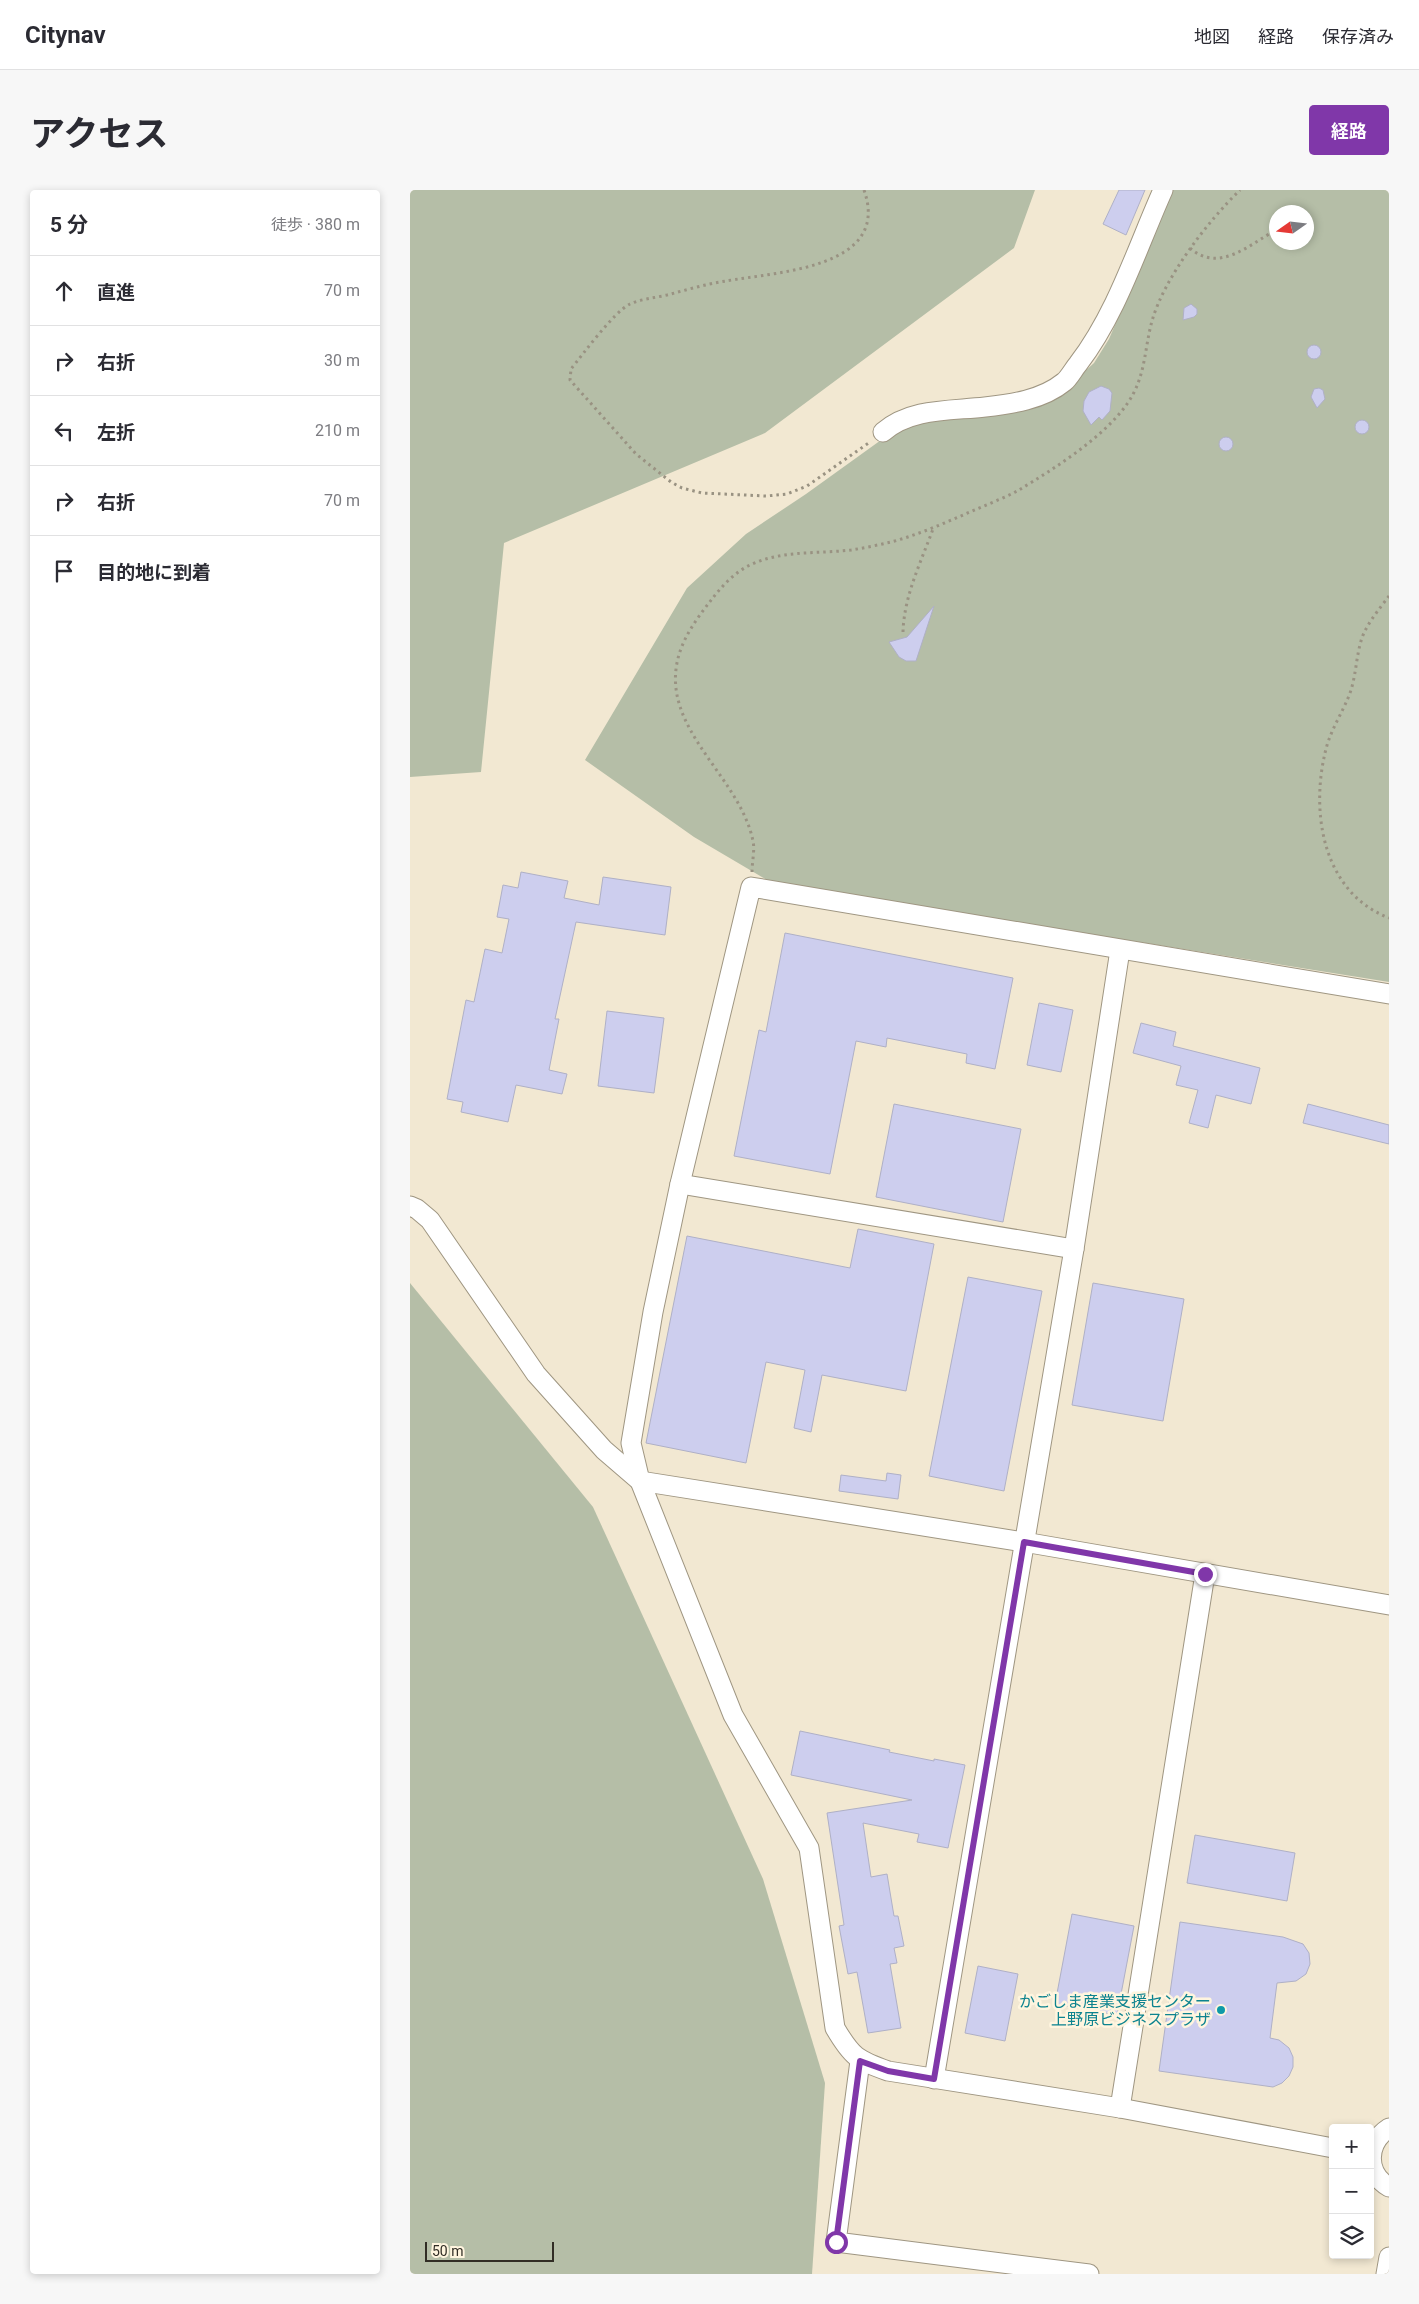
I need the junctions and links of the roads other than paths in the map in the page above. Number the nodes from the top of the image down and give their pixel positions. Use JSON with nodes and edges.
{"nodes":[{"id":1,"x":1163,"y":190,"type":"edge"},
{"id":2,"x":884,"y":432,"type":"road end"},
{"id":3,"x":1120,"y":950,"type":"junction"},
{"id":4,"x":1389,"y":994,"type":"edge"},
{"id":5,"x":680,"y":1184,"type":"junction"},
{"id":6,"x":410,"y":1206,"type":"edge"},
{"id":7,"x":1074,"y":1249,"type":"junction"},
{"id":8,"x":640,"y":1481,"type":"junction"},
{"id":9,"x":1024,"y":1542,"type":"junction"},
{"id":10,"x":1205,"y":1574,"type":"junction"},
{"id":11,"x":1389,"y":1605,"type":"edge"},
{"id":12,"x":860,"y":2061,"type":"junction"},
{"id":13,"x":934,"y":2079,"type":"junction"},
{"id":14,"x":1120,"y":2108,"type":"junction"},
{"id":15,"x":1389,"y":2128,"type":"edge"},
{"id":16,"x":1374,"y":2146,"type":"edge"},
{"id":17,"x":1329,"y":2147,"type":"edge"},
{"id":18,"x":1374,"y":2168,"type":"edge"},
{"id":19,"x":1389,"y":2188,"type":"edge"},
{"id":20,"x":1389,"y":2257,"type":"edge"},
{"id":21,"x":1088,"y":2274,"type":"edge"},
{"id":22,"x":1386,"y":2274,"type":"edge"}],
"edges":[{"from":1,"to":2,"type":"street"},
{"from":3,"to":4,"type":"street"},
{"from":3,"to":5,"type":"street"},
{"from":3,"to":7,"type":"street"},
{"from":5,"to":7,"type":"street"},
{"from":5,"to":8,"type":"street"},
{"from":6,"to":8,"type":"street"},
{"from":7,"to":9,"type":"street"},
{"from":8,"to":9,"type":"street"},
{"from":8,"to":12,"type":"street"},
{"from":9,"to":10,"type":"street"},
{"from":9,"to":13,"type":"street"},
{"from":10,"to":11,"type":"street"},
{"from":10,"to":14,"type":"street"},
{"from":12,"to":13,"type":"street"},
{"from":12,"to":21,"type":"street"},
{"from":13,"to":14,"type":"street"},
{"from":14,"to":17,"type":"street"},
{"from":15,"to":16,"type":"street"},
{"from":18,"to":19,"type":"street"},
{"from":20,"to":22,"type":"street"}]}
